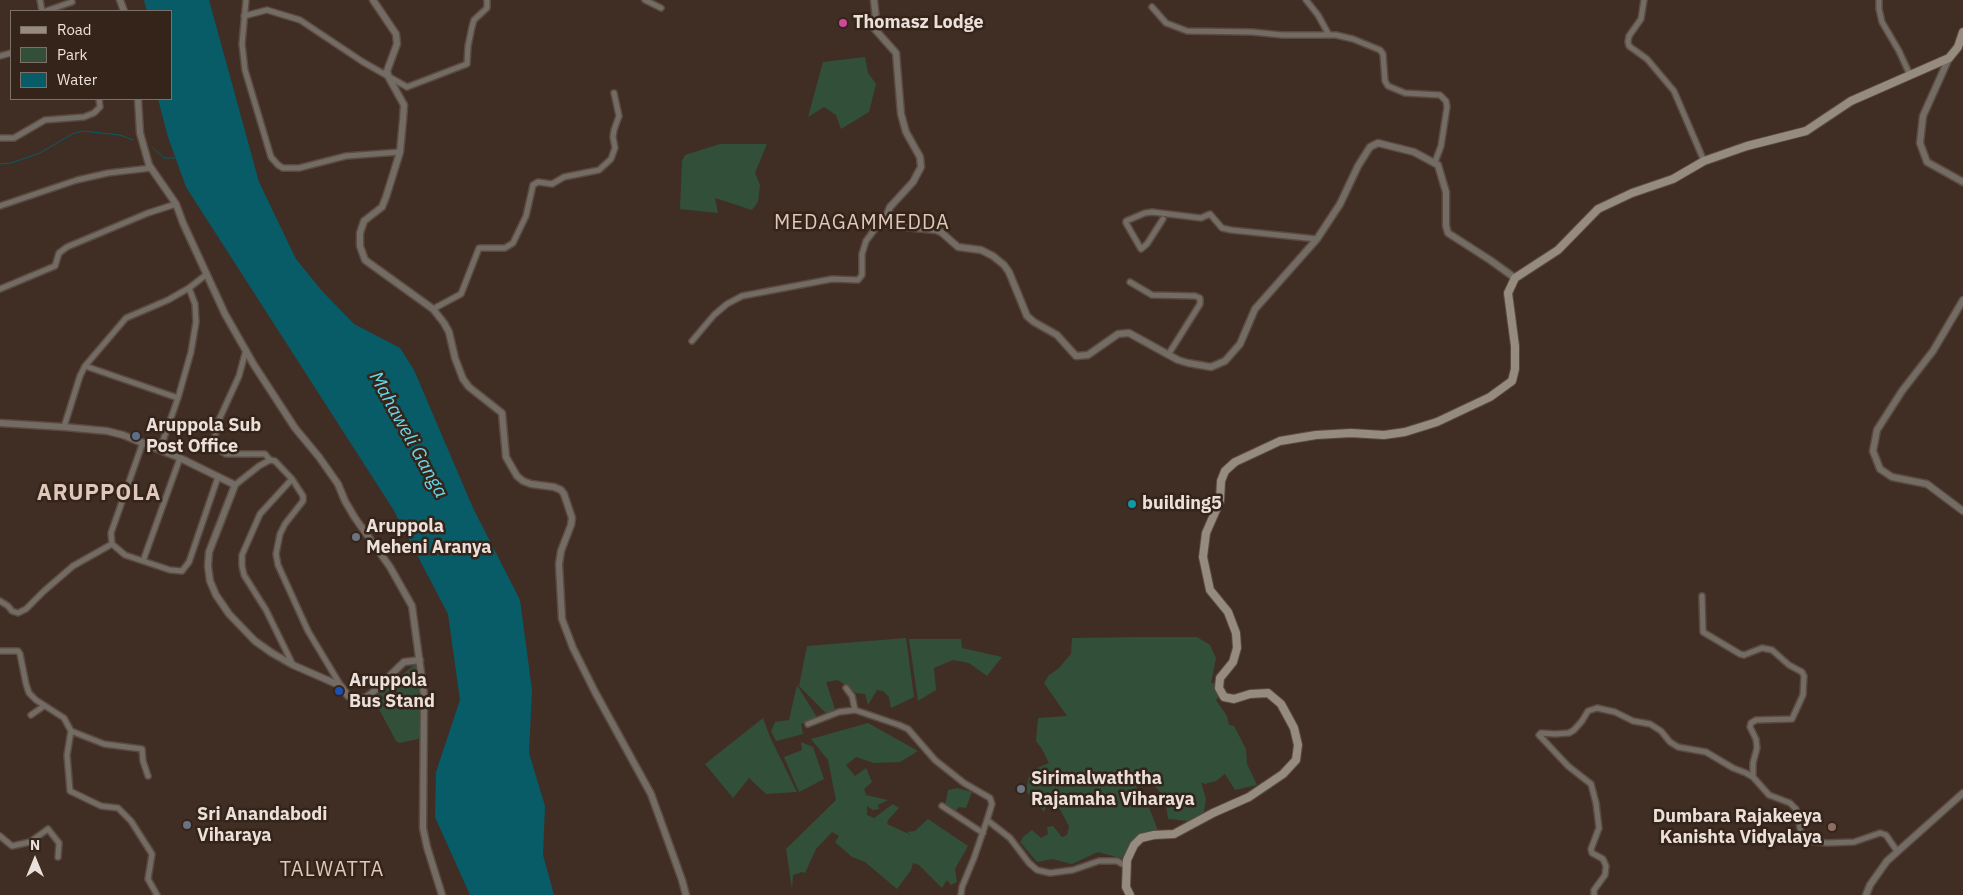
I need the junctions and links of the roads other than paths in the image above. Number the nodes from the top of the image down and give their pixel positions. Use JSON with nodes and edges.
{"nodes":[{"id":1,"x":246,"y":0,"type":"edge"},
{"id":2,"x":373,"y":0,"type":"edge"},
{"id":3,"x":488,"y":0,"type":"edge"},
{"id":4,"x":645,"y":0,"type":"edge"},
{"id":5,"x":874,"y":0,"type":"edge"},
{"id":6,"x":1306,"y":0,"type":"edge"},
{"id":7,"x":1644,"y":0,"type":"edge"},
{"id":8,"x":1879,"y":0,"type":"edge"},
{"id":9,"x":72,"y":2,"type":"dead end"},
{"id":10,"x":1152,"y":7,"type":"dead end"},
{"id":11,"x":660,"y":8,"type":"dead end"},
{"id":12,"x":47,"y":10,"type":"edge"},
{"id":13,"x":244,"y":16,"type":"junction"},
{"id":14,"x":1963,"y":32,"type":"edge"},
{"id":15,"x":1329,"y":35,"type":"junction"},
{"id":16,"x":1949,"y":58,"type":"junction"},
{"id":17,"x":388,"y":75,"type":"junction"},
{"id":18,"x":1910,"y":75,"type":"junction"},
{"id":19,"x":614,"y":94,"type":"dead end"},
{"id":20,"x":99,"y":100,"type":"edge"},
{"id":21,"x":138,"y":100,"type":"edge"},
{"id":22,"x":0,"y":138,"type":"edge"},
{"id":23,"x":400,"y":152,"type":"junction"},
{"id":24,"x":1704,"y":161,"type":"junction"},
{"id":25,"x":1435,"y":162,"type":"junction"},
{"id":26,"x":151,"y":168,"type":"junction"},
{"id":27,"x":1963,"y":182,"type":"edge"},
{"id":28,"x":176,"y":204,"type":"junction"},
{"id":29,"x":0,"y":206,"type":"edge"},
{"id":30,"x":1163,"y":219,"type":"dead end"},
{"id":31,"x":885,"y":220,"type":"junction"},
{"id":32,"x":1317,"y":239,"type":"junction"},
{"id":33,"x":207,"y":274,"type":"junction"},
{"id":34,"x":1514,"y":278,"type":"junction"},
{"id":35,"x":1130,"y":282,"type":"dead end"},
{"id":36,"x":0,"y":288,"type":"edge"},
{"id":37,"x":189,"y":288,"type":"junction"},
{"id":38,"x":1963,"y":300,"type":"edge"},
{"id":39,"x":434,"y":309,"type":"junction"},
{"id":40,"x":692,"y":341,"type":"dead end"},
{"id":41,"x":246,"y":350,"type":"junction"},
{"id":42,"x":1168,"y":355,"type":"junction"},
{"id":43,"x":85,"y":366,"type":"junction"},
{"id":44,"x":178,"y":398,"type":"junction"},
{"id":45,"x":0,"y":423,"type":"edge"},
{"id":46,"x":64,"y":427,"type":"junction"},
{"id":47,"x":142,"y":442,"type":"junction"},
{"id":48,"x":160,"y":449,"type":"junction"},
{"id":49,"x":180,"y":458,"type":"junction"},
{"id":50,"x":270,"y":460,"type":"junction"},
{"id":51,"x":218,"y":477,"type":"junction"},
{"id":52,"x":292,"y":479,"type":"junction"},
{"id":53,"x":234,"y":485,"type":"junction"},
{"id":54,"x":1963,"y":511,"type":"edge"},
{"id":55,"x":112,"y":544,"type":"junction"},
{"id":56,"x":143,"y":561,"type":"junction"},
{"id":57,"x":1702,"y":596,"type":"dead end"},
{"id":58,"x":0,"y":601,"type":"edge"},
{"id":59,"x":0,"y":650,"type":"edge"},
{"id":60,"x":420,"y":660,"type":"junction"},
{"id":61,"x":293,"y":665,"type":"junction"},
{"id":62,"x":341,"y":686,"type":"junction"},
{"id":63,"x":846,"y":688,"type":"dead end"},
{"id":64,"x":44,"y":706,"type":"junction"},
{"id":65,"x":855,"y":710,"type":"junction"},
{"id":66,"x":31,"y":715,"type":"dead end"},
{"id":67,"x":808,"y":724,"type":"dead end"},
{"id":68,"x":71,"y":731,"type":"junction"},
{"id":69,"x":148,"y":776,"type":"dead end"},
{"id":70,"x":1753,"y":777,"type":"junction"},
{"id":71,"x":1963,"y":792,"type":"edge"},
{"id":72,"x":942,"y":806,"type":"dead end"},
{"id":73,"x":987,"y":820,"type":"junction"},
{"id":74,"x":983,"y":833,"type":"junction"},
{"id":75,"x":0,"y":836,"type":"edge"},
{"id":76,"x":1897,"y":851,"type":"junction"},
{"id":77,"x":58,"y":857,"type":"dead end"},
{"id":78,"x":1126,"y":866,"type":"junction"},
{"id":79,"x":157,"y":895,"type":"edge"},
{"id":80,"x":442,"y":895,"type":"edge"},
{"id":81,"x":686,"y":895,"type":"edge"},
{"id":82,"x":961,"y":895,"type":"edge"},
{"id":83,"x":1130,"y":895,"type":"edge"},
{"id":84,"x":1594,"y":895,"type":"edge"},
{"id":85,"x":1866,"y":895,"type":"edge"}],
"edges":[{"from":1,"to":13,"type":"street"},
{"from":2,"to":17,"type":"street"},
{"from":3,"to":17,"type":"street"},
{"from":4,"to":11,"type":"street"},
{"from":5,"to":31,"type":"street"},
{"from":6,"to":15,"type":"street"},
{"from":7,"to":24,"type":"street"},
{"from":8,"to":18,"type":"street"},
{"from":9,"to":12,"type":"street"},
{"from":10,"to":15,"type":"street"},
{"from":13,"to":17,"type":"street"},
{"from":13,"to":23,"type":"street"},
{"from":14,"to":16,"type":"main road"},
{"from":15,"to":25,"type":"street"},
{"from":16,"to":18,"type":"main road"},
{"from":16,"to":27,"type":"street"},
{"from":17,"to":23,"type":"street"},
{"from":18,"to":24,"type":"main road"},
{"from":19,"to":39,"type":"street"},
{"from":20,"to":22,"type":"street"},
{"from":21,"to":26,"type":"street"},
{"from":23,"to":39,"type":"street"},
{"from":24,"to":34,"type":"main road"},
{"from":25,"to":32,"type":"street"},
{"from":25,"to":34,"type":"street"},
{"from":26,"to":28,"type":"street"},
{"from":26,"to":29,"type":"street"},
{"from":28,"to":33,"type":"street"},
{"from":28,"to":36,"type":"street"},
{"from":30,"to":32,"type":"street"},
{"from":31,"to":40,"type":"street"},
{"from":31,"to":42,"type":"street"},
{"from":32,"to":42,"type":"street"},
{"from":33,"to":37,"type":"street"},
{"from":33,"to":41,"type":"street"},
{"from":34,"to":78,"type":"main road"},
{"from":35,"to":42,"type":"street"},
{"from":37,"to":43,"type":"street"},
{"from":37,"to":44,"type":"street"},
{"from":38,"to":54,"type":"street"},
{"from":39,"to":81,"type":"street"},
{"from":41,"to":50,"type":"street"},
{"from":41,"to":60,"type":"street"},
{"from":43,"to":44,"type":"street"},
{"from":43,"to":46,"type":"street"},
{"from":44,"to":48,"type":"street"},
{"from":45,"to":46,"type":"street"},
{"from":46,"to":47,"type":"street"},
{"from":47,"to":48,"type":"street"},
{"from":47,"to":55,"type":"street"},
{"from":48,"to":49,"type":"street"},
{"from":49,"to":51,"type":"street"},
{"from":49,"to":56,"type":"street"},
{"from":50,"to":52,"type":"street"},
{"from":50,"to":53,"type":"street"},
{"from":51,"to":53,"type":"street"},
{"from":51,"to":56,"type":"street"},
{"from":52,"to":61,"type":"street"},
{"from":52,"to":62,"type":"street"},
{"from":53,"to":61,"type":"street"},
{"from":55,"to":56,"type":"street"},
{"from":55,"to":58,"type":"street"},
{"from":57,"to":70,"type":"street"},
{"from":59,"to":64,"type":"street"},
{"from":60,"to":62,"type":"street"},
{"from":60,"to":80,"type":"street"},
{"from":61,"to":62,"type":"street"},
{"from":63,"to":65,"type":"street"},
{"from":64,"to":66,"type":"street"},
{"from":64,"to":68,"type":"street"},
{"from":65,"to":67,"type":"street"},
{"from":65,"to":73,"type":"street"},
{"from":68,"to":69,"type":"street"},
{"from":68,"to":79,"type":"street"},
{"from":70,"to":76,"type":"street"},
{"from":70,"to":84,"type":"street"},
{"from":71,"to":76,"type":"street"},
{"from":72,"to":74,"type":"street"},
{"from":73,"to":74,"type":"street"},
{"from":73,"to":78,"type":"street"},
{"from":74,"to":82,"type":"street"},
{"from":75,"to":77,"type":"street"},
{"from":76,"to":85,"type":"street"},
{"from":78,"to":83,"type":"main road"}]}
